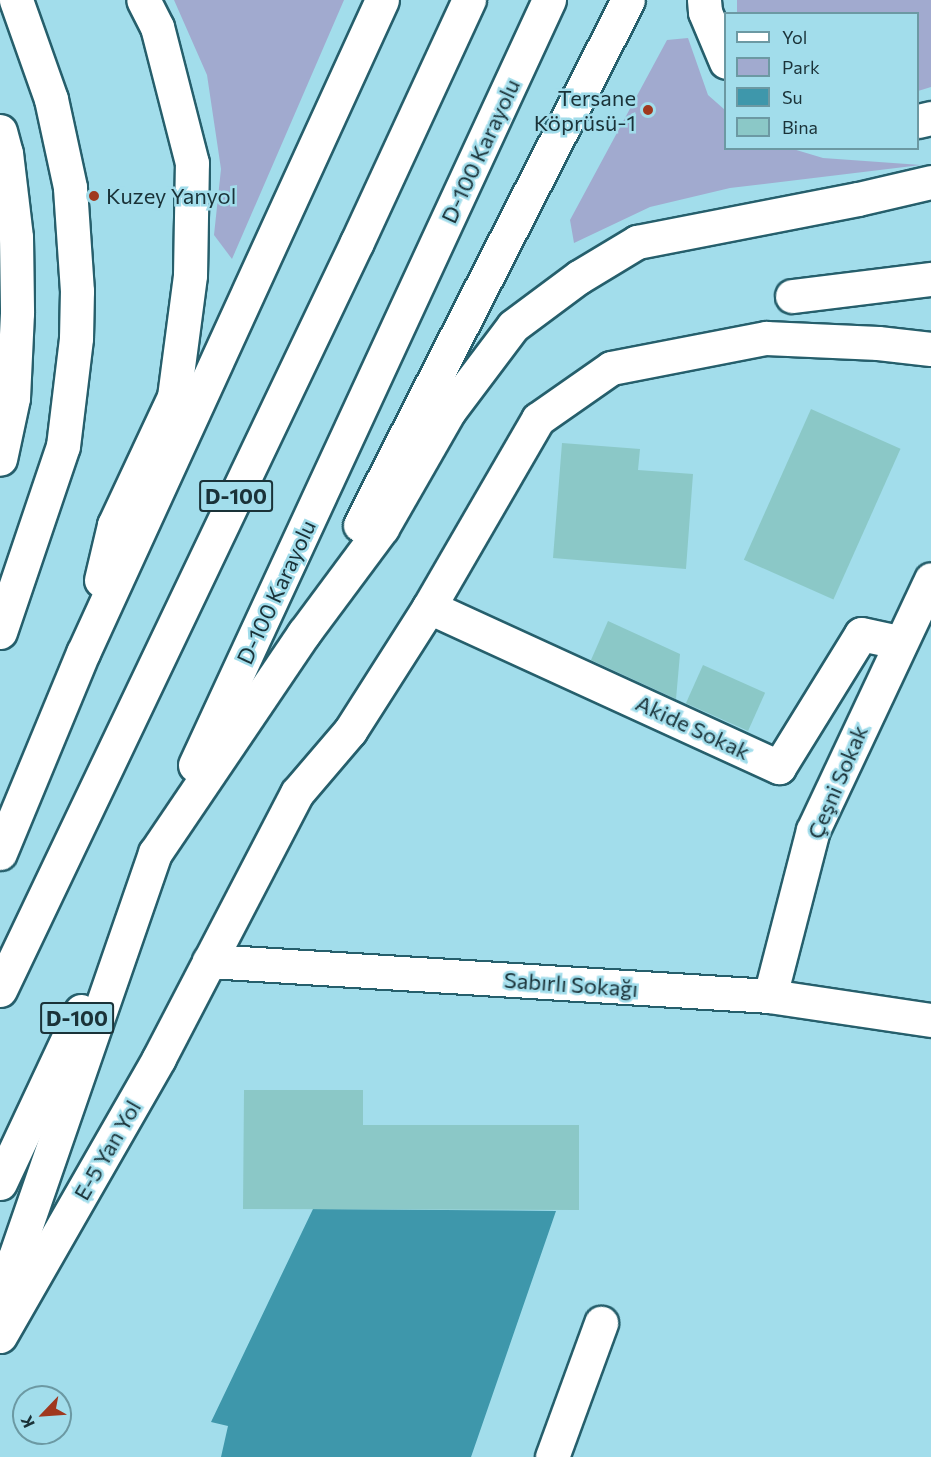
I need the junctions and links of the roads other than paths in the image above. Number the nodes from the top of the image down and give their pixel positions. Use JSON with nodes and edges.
{"nodes":[{"id":1,"x":16,"y":0,"type":"edge"},
{"id":2,"x":144,"y":0,"type":"edge"},
{"id":3,"x":382,"y":0,"type":"edge"},
{"id":4,"x":469,"y":0,"type":"edge"},
{"id":5,"x":549,"y":0,"type":"edge"},
{"id":6,"x":628,"y":0,"type":"edge"},
{"id":7,"x":704,"y":0,"type":"edge"},
{"id":8,"x":724,"y":57,"type":"edge"},
{"id":9,"x":0,"y":131,"type":"edge"},
{"id":10,"x":931,"y":182,"type":"edge"},
{"id":11,"x":931,"y":192,"type":"edge"},
{"id":12,"x":858,"y":199,"type":"junction"},
{"id":13,"x":931,"y":279,"type":"edge"},
{"id":14,"x":792,"y":296,"type":"dead end"},
{"id":15,"x":931,"y":349,"type":"edge"},
{"id":16,"x":0,"y":459,"type":"edge"},
{"id":17,"x":931,"y":579,"type":"edge"},
{"id":18,"x":429,"y":607,"type":"junction"},
{"id":19,"x":1,"y":629,"type":"edge"},
{"id":20,"x":304,"y":633,"type":"junction"},
{"id":21,"x":900,"y":642,"type":"junction"},
{"id":22,"x":83,"y":653,"type":"junction"},
{"id":23,"x":0,"y":853,"type":"edge"},
{"id":24,"x":155,"y":853,"type":"junction"},
{"id":25,"x":209,"y":961,"type":"junction"},
{"id":26,"x":0,"y":990,"type":"edge"},
{"id":27,"x":770,"y":996,"type":"junction"},
{"id":28,"x":931,"y":1020,"type":"edge"},
{"id":29,"x":0,"y":1183,"type":"edge"},
{"id":30,"x":0,"y":1316,"type":"edge"},
{"id":31,"x":601,"y":1323,"type":"dead end"},
{"id":32,"x":0,"y":1336,"type":"edge"},
{"id":33,"x":552,"y":1457,"type":"edge"}],
"edges":[{"from":1,"to":19,"type":"main road"},
{"from":2,"to":22,"type":"main road"},
{"from":3,"to":22,"type":"main road"},
{"from":4,"to":26,"type":"main road","number":"D-100"},
{"from":5,"to":24,"type":"main road","name":"D-100 Karayolu","number":"D-100"},
{"from":6,"to":20,"type":"main road"},
{"from":7,"to":8,"type":"main road"},
{"from":9,"to":16,"type":"main road"},
{"from":10,"to":12,"type":"main road"},
{"from":11,"to":12,"type":"main road"},
{"from":12,"to":20,"type":"main road"},
{"from":13,"to":14,"type":"main road"},
{"from":15,"to":18,"type":"main road","name":"E-5 Yan Yol"},
{"from":17,"to":21,"type":"main road","name":"Çeşni Sokak"},
{"from":18,"to":21,"type":"main road","name":"Akide Sokak"},
{"from":18,"to":25,"type":"main road","name":"E-5 Yan Yol"},
{"from":20,"to":24,"type":"main road"},
{"from":21,"to":27,"type":"main road","name":"Çeşni Sokak"},
{"from":22,"to":23,"type":"main road"},
{"from":24,"to":29,"type":"main road","name":"D-100 Karayolu","number":"D-100"},
{"from":24,"to":30,"type":"main road"},
{"from":25,"to":27,"type":"main road","name":"Sabırlı Sokağı"},
{"from":25,"to":32,"type":"main road","name":"E-5 Yan Yol"},
{"from":27,"to":28,"type":"main road","name":"Sabırlı Sokağı"},
{"from":31,"to":33,"type":"main road"}]}
